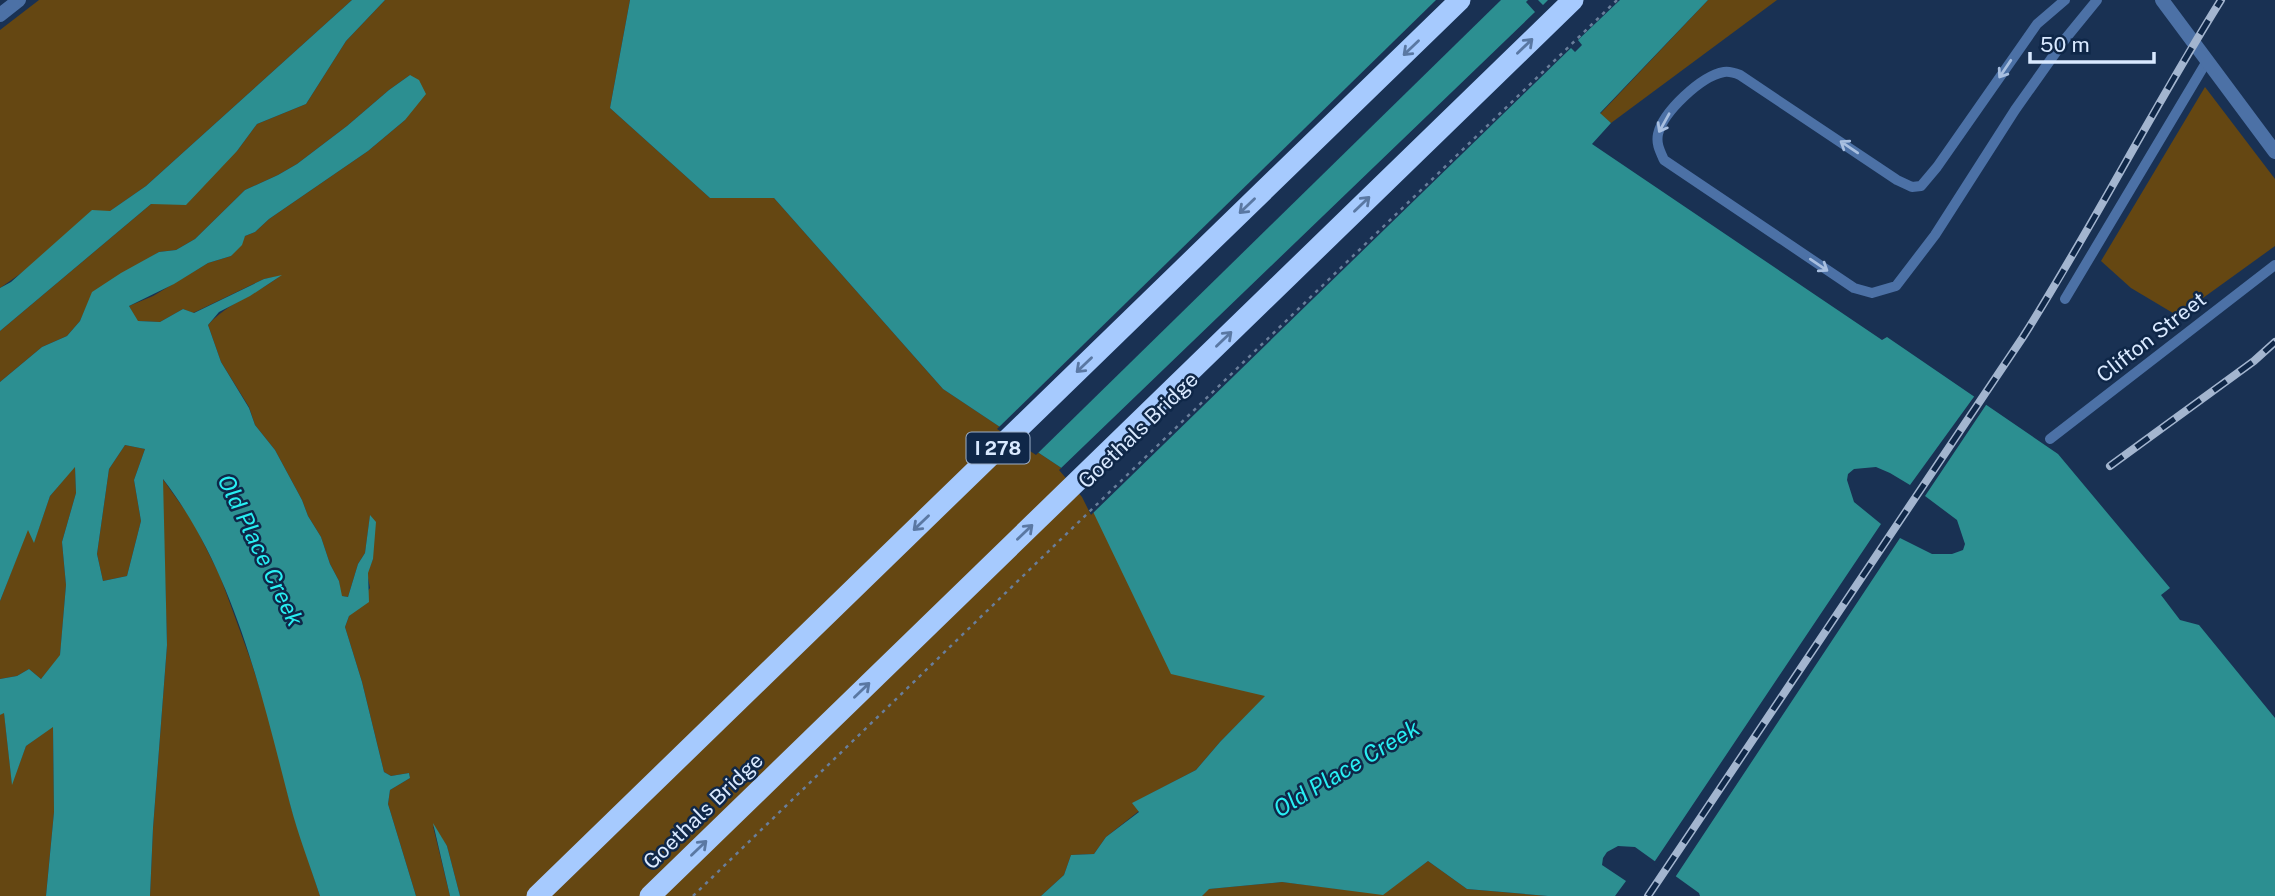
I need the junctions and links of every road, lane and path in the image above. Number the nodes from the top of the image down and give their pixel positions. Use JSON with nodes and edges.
{"nodes":[{"id":1,"x":19,"y":0,"type":"edge"},
{"id":2,"x":1460,"y":0,"type":"edge"},
{"id":3,"x":1573,"y":0,"type":"edge"},
{"id":4,"x":1617,"y":0,"type":"edge"},
{"id":5,"x":2065,"y":0,"type":"edge"},
{"id":6,"x":2097,"y":0,"type":"edge"},
{"id":7,"x":2162,"y":0,"type":"edge"},
{"id":8,"x":0,"y":15,"type":"edge"},
{"id":9,"x":2207,"y":61,"type":"junction"},
{"id":10,"x":2275,"y":152,"type":"edge"},
{"id":11,"x":2275,"y":265,"type":"edge"},
{"id":12,"x":2065,"y":299,"type":"dead end"},
{"id":13,"x":2050,"y":439,"type":"dead end"},
{"id":14,"x":537,"y":896,"type":"edge"},
{"id":15,"x":650,"y":896,"type":"edge"},
{"id":16,"x":693,"y":896,"type":"edge"}],
"edges":[{"from":1,"to":8,"type":"street"},
{"from":2,"to":14,"type":"highway","number":"I 278","one_way":true},
{"from":15,"to":3,"type":"highway","name":"Goethals Bridge","one_way":true},
{"from":4,"to":16,"type":"path","name":"Goethals Bridge"},
{"from":5,"to":6,"type":"lane","one_way":true},
{"from":7,"to":9,"type":"street"},
{"from":9,"to":10,"type":"street"},
{"from":9,"to":12,"type":"lane"},
{"from":11,"to":13,"type":"lane","name":"Clifton Street"}]}
